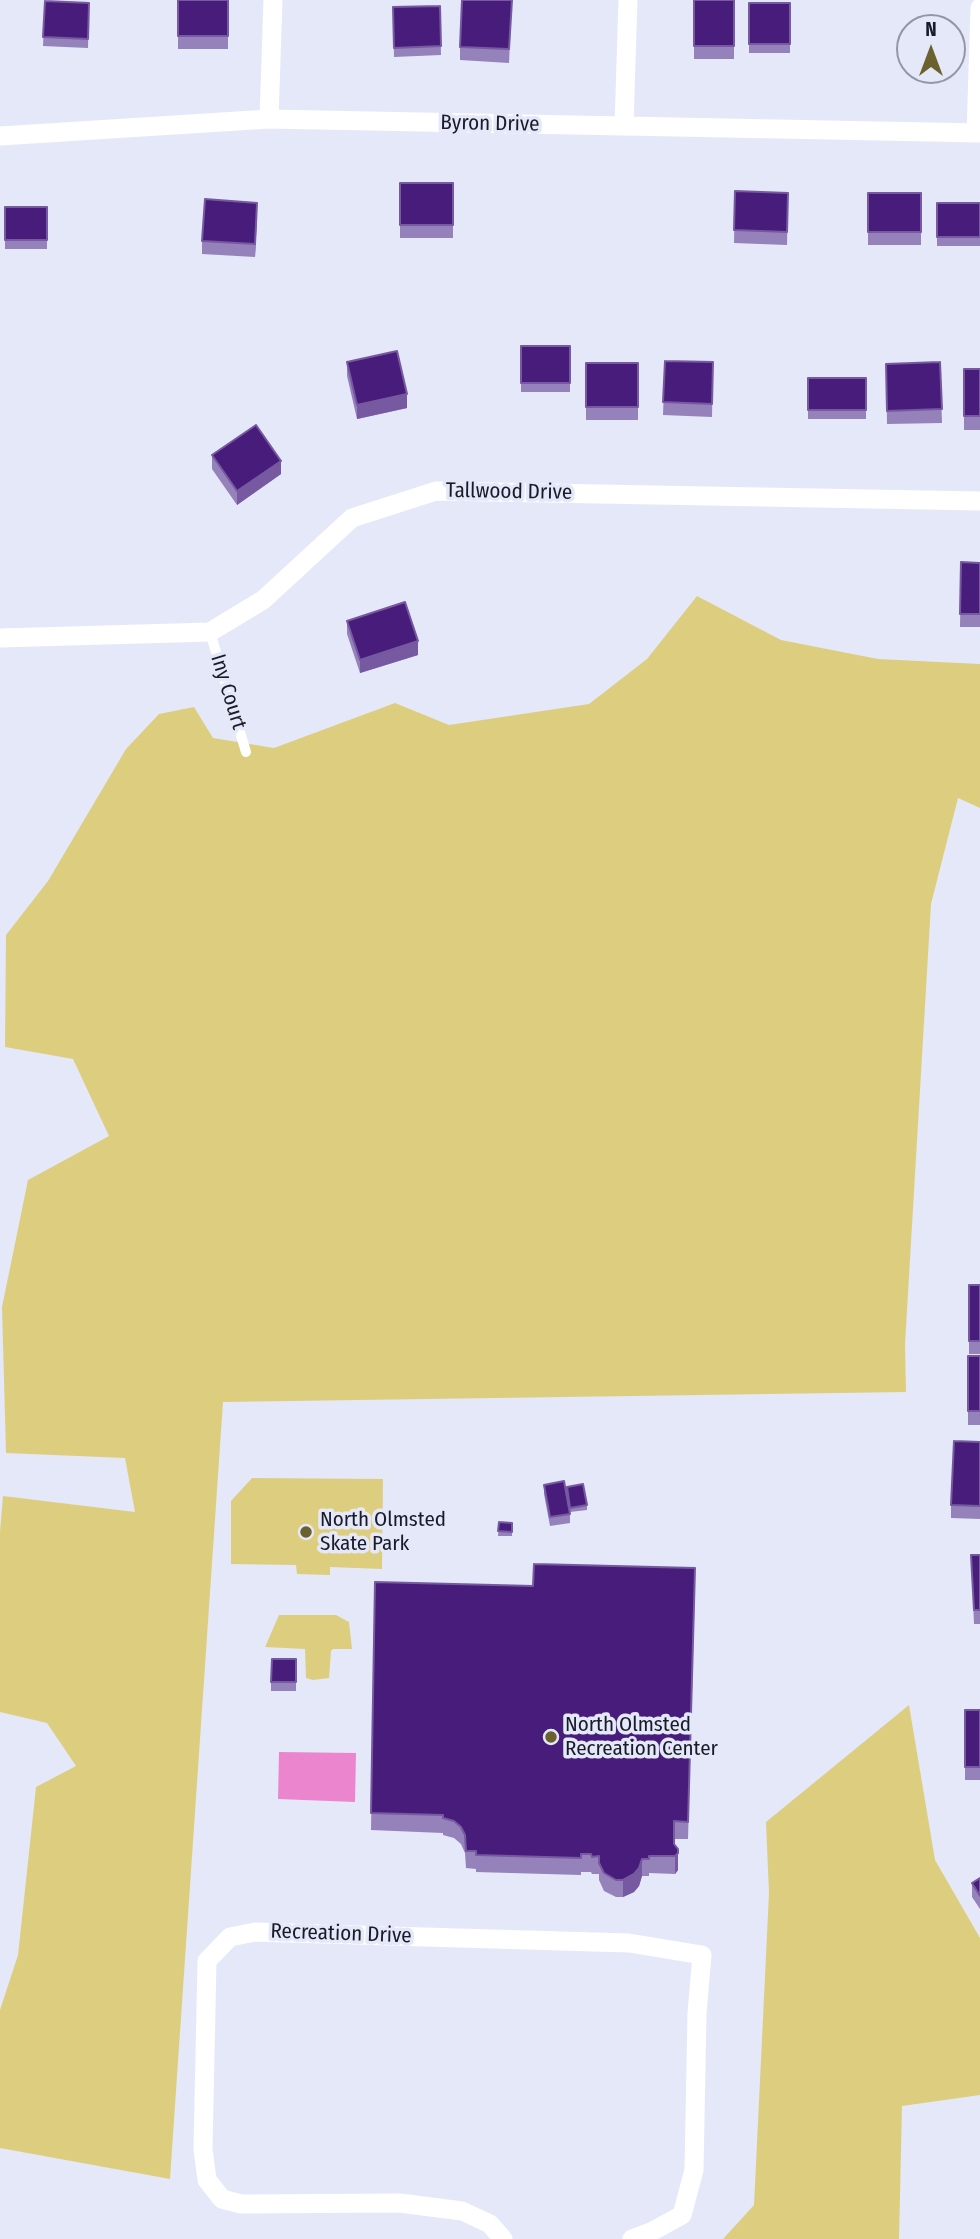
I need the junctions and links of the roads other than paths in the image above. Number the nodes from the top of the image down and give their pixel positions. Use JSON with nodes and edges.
{"nodes":[{"id":1,"x":274,"y":0,"type":"edge"},
{"id":2,"x":628,"y":0,"type":"edge"},
{"id":3,"x":980,"y":8,"type":"edge"},
{"id":4,"x":269,"y":119,"type":"junction"},
{"id":5,"x":624,"y":126,"type":"junction"},
{"id":6,"x":978,"y":133,"type":"edge"},
{"id":7,"x":0,"y":136,"type":"edge"},
{"id":8,"x":980,"y":501,"type":"edge"},
{"id":9,"x":210,"y":632,"type":"junction"},
{"id":10,"x":0,"y":638,"type":"edge"},
{"id":11,"x":246,"y":751,"type":"dead end"},
{"id":12,"x":503,"y":2239,"type":"edge"},
{"id":13,"x":632,"y":2239,"type":"edge"}],
"edges":[{"from":1,"to":4,"type":"street"},
{"from":2,"to":5,"type":"street"},
{"from":3,"to":6,"type":"street"},
{"from":4,"to":5,"type":"street","name":"Byron Drive"},
{"from":4,"to":7,"type":"street","name":"Byron Drive"},
{"from":5,"to":6,"type":"street","name":"Byron Drive"},
{"from":8,"to":9,"type":"street","name":"Tallwood Drive"},
{"from":9,"to":10,"type":"street","name":"Tallwood Drive"},
{"from":9,"to":11,"type":"lane","name":"Iny Court"},
{"from":12,"to":13,"type":"street","name":"Recreation Drive"}]}
